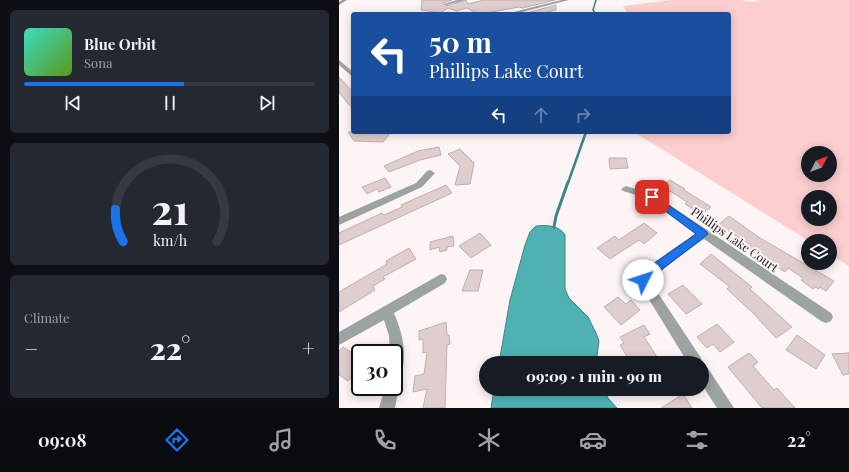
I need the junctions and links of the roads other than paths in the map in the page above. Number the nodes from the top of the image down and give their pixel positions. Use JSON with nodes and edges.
{"nodes":[{"id":1,"x":345,"y":0,"type":"edge"},
{"id":2,"x":463,"y":0,"type":"edge"},
{"id":3,"x":539,"y":0,"type":"edge"},
{"id":4,"x":567,"y":0,"type":"edge"},
{"id":5,"x":339,"y":4,"type":"edge"},
{"id":6,"x":446,"y":4,"type":"dead end"},
{"id":7,"x":548,"y":5,"type":"junction"},
{"id":8,"x":517,"y":12,"type":"edge"},
{"id":9,"x":339,"y":62,"type":"edge"},
{"id":10,"x":342,"y":68,"type":"edge"},
{"id":11,"x":351,"y":74,"type":"edge"},
{"id":12,"x":430,"y":173,"type":"dead end"},
{"id":13,"x":626,"y":189,"type":"dead end"},
{"id":14,"x":339,"y":221,"type":"edge"},
{"id":15,"x":703,"y":234,"type":"junction"},
{"id":16,"x":441,"y":279,"type":"dead end"},
{"id":17,"x":387,"y":311,"type":"junction"},
{"id":18,"x":826,"y":317,"type":"dead end"},
{"id":19,"x":339,"y":339,"type":"edge"},
{"id":20,"x":397,"y":344,"type":"edge"},
{"id":21,"x":692,"y":356,"type":"edge"},
{"id":22,"x":709,"y":382,"type":"edge"},
{"id":23,"x":390,"y":396,"type":"edge"},
{"id":24,"x":387,"y":408,"type":"edge"},
{"id":25,"x":726,"y":408,"type":"edge"}],
"edges":[{"from":1,"to":5,"type":"street"},
{"from":2,"to":6,"type":"street"},
{"from":3,"to":7,"type":"street"},
{"from":4,"to":7,"type":"street"},
{"from":7,"to":8,"type":"street"},
{"from":9,"to":10,"type":"street"},
{"from":10,"to":11,"type":"street"},
{"from":12,"to":14,"type":"street"},
{"from":13,"to":15,"type":"street","name":"Phillips Lake Court"},
{"from":15,"to":18,"type":"street","name":"Phillips Lake Court"},
{"from":15,"to":21,"type":"street"},
{"from":16,"to":17,"type":"street"},
{"from":17,"to":19,"type":"street"},
{"from":17,"to":20,"type":"street"},
{"from":22,"to":25,"type":"street"},
{"from":23,"to":24,"type":"street"}]}
